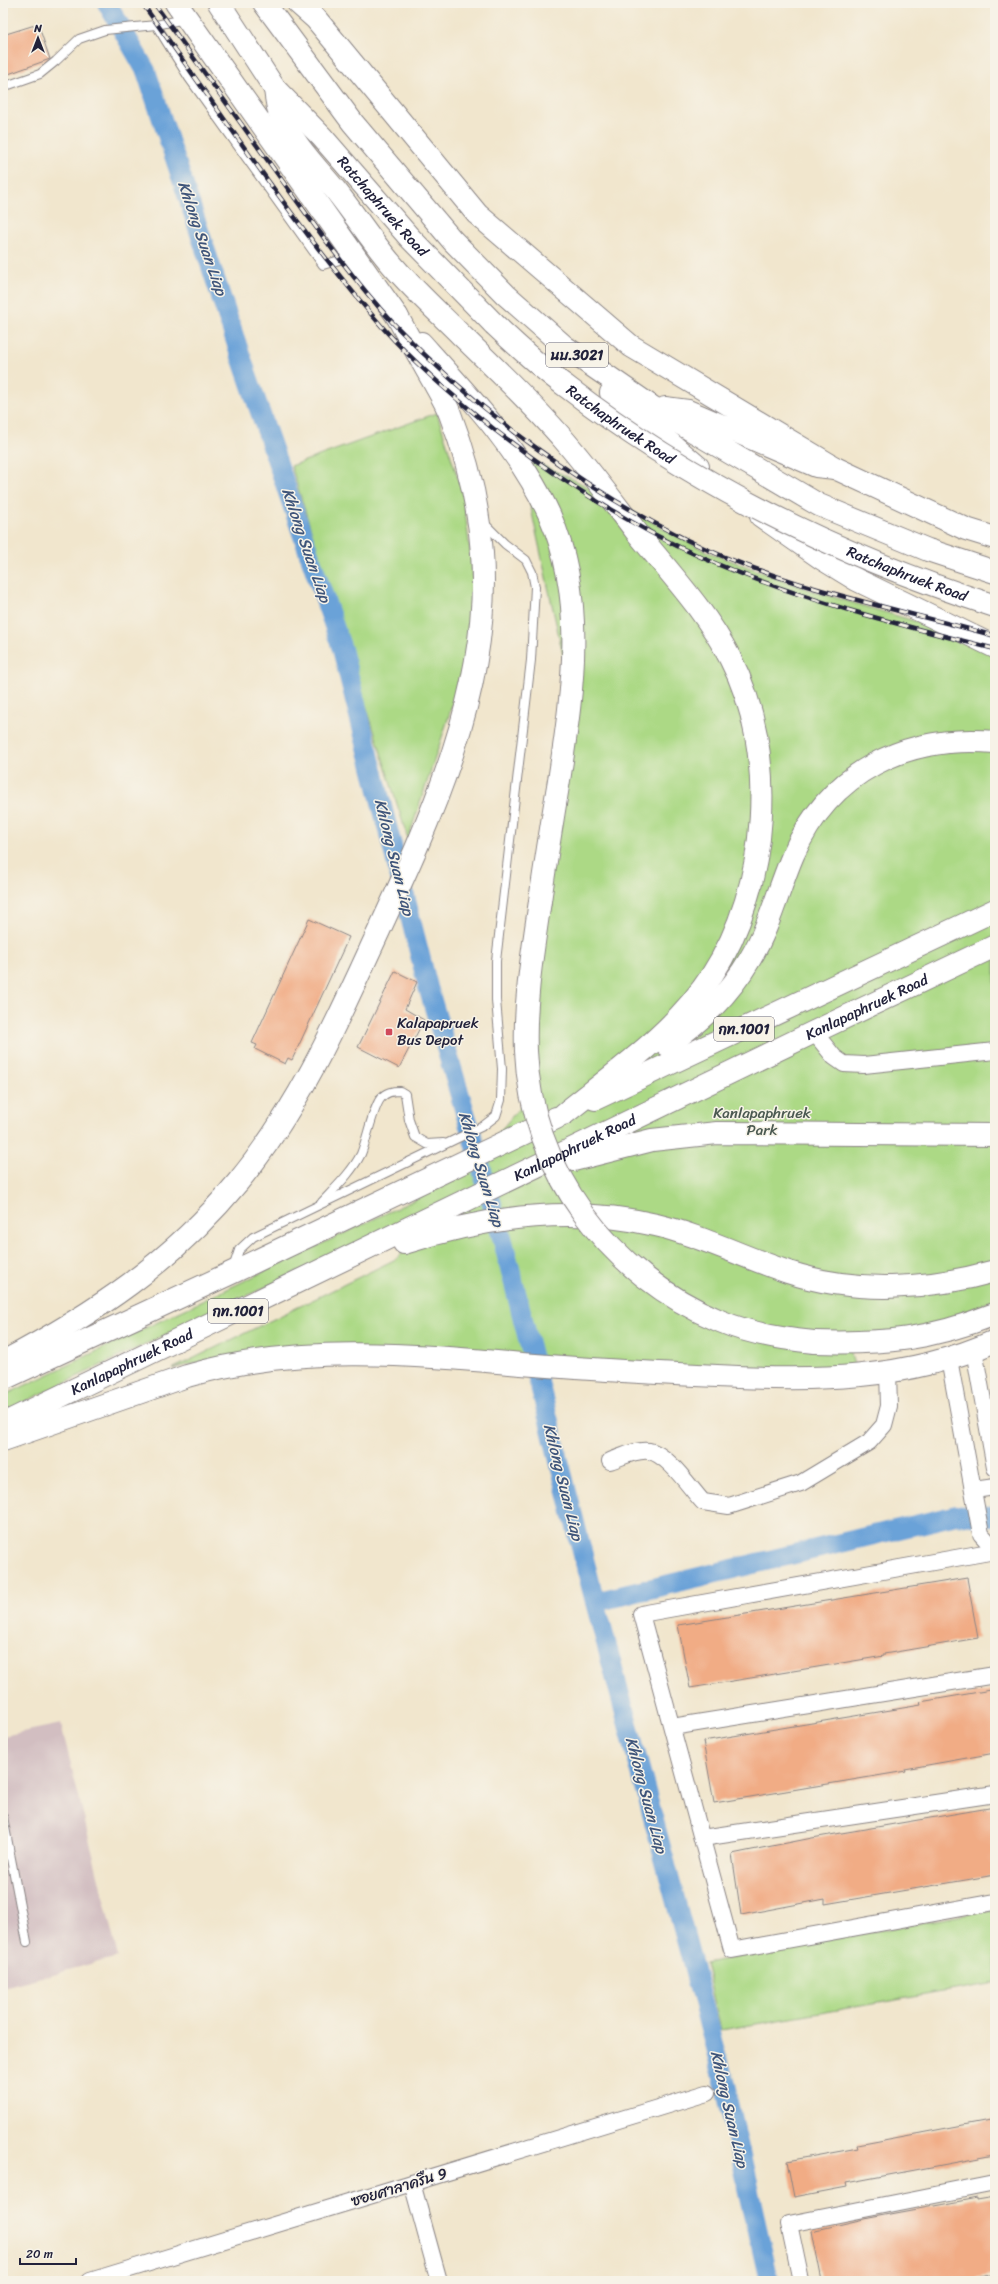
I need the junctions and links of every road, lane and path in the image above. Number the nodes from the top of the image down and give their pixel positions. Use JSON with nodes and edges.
{"nodes":[{"id":1,"x":218,"y":3,"type":"edge"},
{"id":2,"x":264,"y":3,"type":"edge"},
{"id":3,"x":298,"y":3,"type":"edge"},
{"id":4,"x":182,"y":11,"type":"edge"},
{"id":5,"x":312,"y":11,"type":"edge"},
{"id":6,"x":156,"y":26,"type":"junction"},
{"id":7,"x":3,"y":87,"type":"edge"},
{"id":8,"x":275,"y":89,"type":"junction"},
{"id":9,"x":355,"y":255,"type":"junction"},
{"id":10,"x":397,"y":316,"type":"junction"},
{"id":11,"x":565,"y":347,"type":"junction"},
{"id":12,"x":652,"y":407,"type":"junction"},
{"id":13,"x":835,"y":468,"type":"junction"},
{"id":14,"x":476,"y":514,"type":"junction"},
{"id":15,"x":995,"y":538,"type":"edge"},
{"id":16,"x":995,"y":572,"type":"edge"},
{"id":17,"x":995,"y":606,"type":"edge"},
{"id":18,"x":995,"y":647,"type":"edge"},
{"id":19,"x":995,"y":742,"type":"edge"},
{"id":20,"x":995,"y":910,"type":"edge"},
{"id":21,"x":995,"y":946,"type":"edge"},
{"id":22,"x":814,"y":1032,"type":"junction"},
{"id":23,"x":995,"y":1051,"type":"edge"},
{"id":24,"x":564,"y":1114,"type":"junction"},
{"id":25,"x":995,"y":1135,"type":"edge"},
{"id":26,"x":450,"y":1142,"type":"junction"},
{"id":27,"x":513,"y":1178,"type":"junction"},
{"id":28,"x":318,"y":1205,"type":"junction"},
{"id":29,"x":995,"y":1270,"type":"edge"},
{"id":30,"x":231,"y":1273,"type":"junction"},
{"id":31,"x":315,"y":1274,"type":"junction"},
{"id":32,"x":995,"y":1314,"type":"edge"},
{"id":33,"x":995,"y":1341,"type":"edge"},
{"id":34,"x":974,"y":1350,"type":"junction"},
{"id":35,"x":949,"y":1359,"type":"junction"},
{"id":36,"x":3,"y":1362,"type":"edge"},
{"id":37,"x":888,"y":1372,"type":"junction"},
{"id":38,"x":3,"y":1379,"type":"edge"},
{"id":39,"x":3,"y":1424,"type":"edge"},
{"id":40,"x":3,"y":1440,"type":"edge"},
{"id":41,"x":610,"y":1461,"type":"dead end"},
{"id":42,"x":995,"y":1468,"type":"edge"},
{"id":43,"x":995,"y":1487,"type":"edge"},
{"id":44,"x":974,"y":1497,"type":"junction"},
{"id":45,"x":995,"y":1550,"type":"edge"},
{"id":46,"x":995,"y":1675,"type":"edge"},
{"id":47,"x":672,"y":1727,"type":"junction"},
{"id":48,"x":995,"y":1794,"type":"edge"},
{"id":49,"x":3,"y":1817,"type":"edge"},
{"id":50,"x":702,"y":1838,"type":"junction"},
{"id":51,"x":995,"y":1902,"type":"edge"},
{"id":52,"x":27,"y":1942,"type":"dead end"},
{"id":53,"x":707,"y":2093,"type":"dead end"},
{"id":54,"x":995,"y":2182,"type":"edge"},
{"id":55,"x":412,"y":2183,"type":"junction"},
{"id":56,"x":90,"y":2281,"type":"edge"},
{"id":57,"x":439,"y":2281,"type":"edge"},
{"id":58,"x":801,"y":2281,"type":"edge"}],
"edges":[{"from":1,"to":8,"type":"main road","name":"Ratchaphruek Road","number":"นบ.3021"},
{"from":2,"to":11,"type":"main road","name":"Ratchaphruek Road","number":"นบ.3021"},
{"from":3,"to":5,"type":"main road"},
{"from":4,"to":6,"type":"lane"},
{"from":4,"to":9,"type":"main road"},
{"from":5,"to":13,"type":"main road","number":"นบ.3021"},
{"from":6,"to":7,"type":"lane"},
{"from":6,"to":9,"type":"lane"},
{"from":8,"to":17,"type":"main road","name":"Ratchaphruek Road","number":"นบ.3021","bridge":true},
{"from":8,"to":24,"type":"main road"},
{"from":9,"to":10,"type":"main road"},
{"from":10,"to":14,"type":"main road"},
{"from":10,"to":32,"type":"main road","bridge":true},
{"from":11,"to":12,"type":"main road","name":"Ratchaphruek Road","number":"นบ.3021"},
{"from":11,"to":18,"type":"main road"},
{"from":12,"to":13,"type":"main road"},
{"from":12,"to":16,"type":"main road","name":"Ratchaphruek Road","number":"นบ.3021"},
{"from":13,"to":15,"type":"main road","number":"นบ.3021"},
{"from":14,"to":26,"type":"lane"},
{"from":14,"to":36,"type":"main road"},
{"from":19,"to":24,"type":"main road"},
{"from":20,"to":24,"type":"main road","number":"กท.1001"},
{"from":21,"to":22,"type":"main road","name":"Kanlapaphruek Road","number":"กท.1001"},
{"from":22,"to":23,"type":"street"},
{"from":22,"to":27,"type":"main road","name":"Kanlapaphruek Road","number":"กท.1001"},
{"from":24,"to":30,"type":"main road","number":"กท.1001"},
{"from":25,"to":27,"type":"main road"},
{"from":26,"to":28,"type":"lane"},
{"from":26,"to":28,"type":"lane"},
{"from":27,"to":31,"type":"main road","name":"Kanlapaphruek Road","number":"กท.1001"},
{"from":28,"to":30,"type":"lane"},
{"from":29,"to":31,"type":"main road"},
{"from":30,"to":38,"type":"main road","number":"กท.1001"},
{"from":31,"to":39,"type":"main road","name":"Kanlapaphruek Road","number":"กท.1001"},
{"from":33,"to":34,"type":"main road"},
{"from":34,"to":35,"type":"main road"},
{"from":34,"to":42,"type":"street"},
{"from":35,"to":37,"type":"main road"},
{"from":35,"to":44,"type":"street"},
{"from":37,"to":40,"type":"main road"},
{"from":37,"to":41,"type":"street"},
{"from":43,"to":44,"type":"street"},
{"from":44,"to":45,"type":"street"},
{"from":45,"to":47,"type":"street"},
{"from":46,"to":47,"type":"street"},
{"from":47,"to":50,"type":"street"},
{"from":48,"to":50,"type":"street"},
{"from":49,"to":52,"type":"lane"},
{"from":50,"to":51,"type":"street"},
{"from":53,"to":55,"type":"street","name":"ซอยศาลาครืน 9"},
{"from":54,"to":58,"type":"street"},
{"from":55,"to":56,"type":"street","name":"ซอยศาลาครืน 9"},
{"from":55,"to":57,"type":"street"}]}
